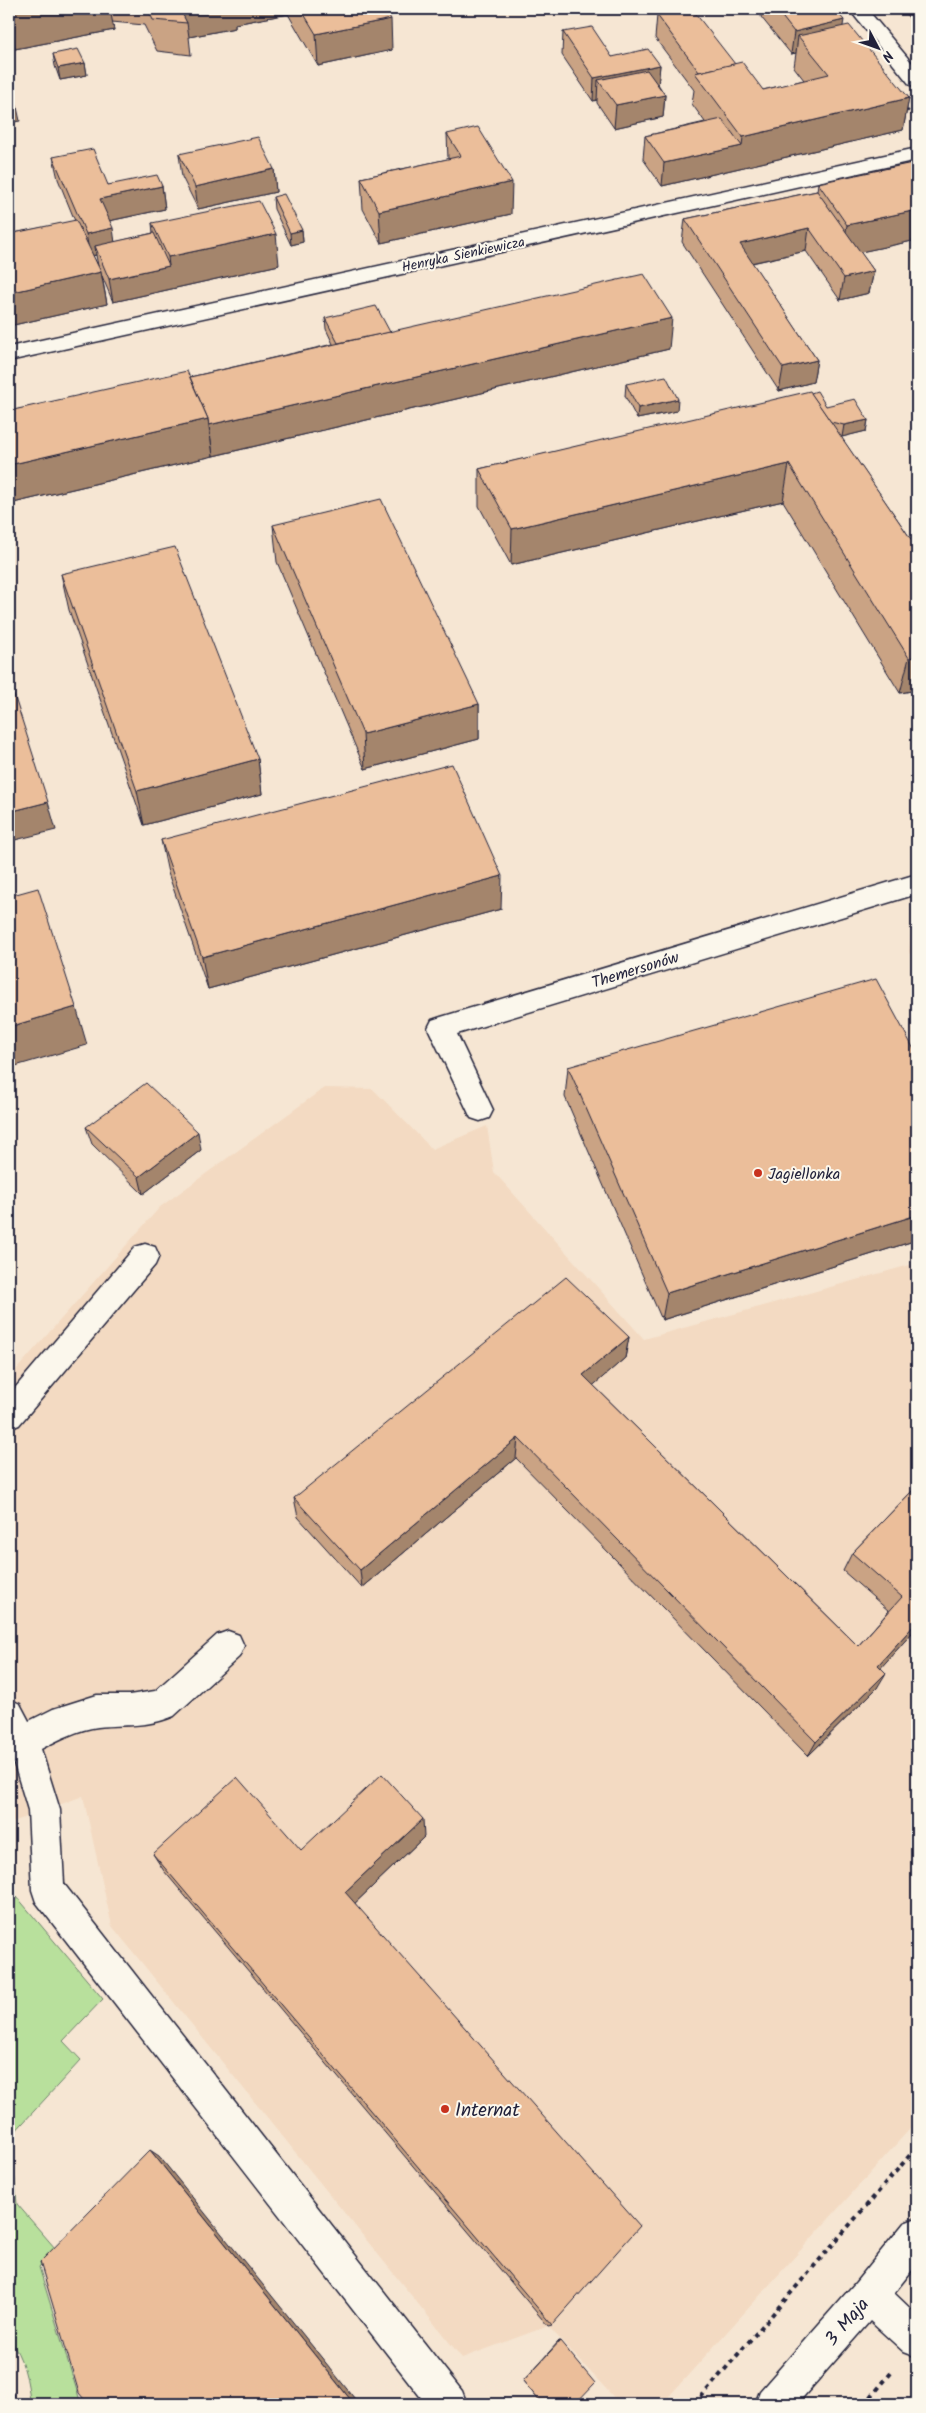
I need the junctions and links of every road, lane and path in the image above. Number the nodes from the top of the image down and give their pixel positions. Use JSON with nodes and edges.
{"nodes":[{"id":1,"x":858,"y":9,"type":"edge"},
{"id":2,"x":917,"y":81,"type":"edge"},
{"id":3,"x":917,"y":154,"type":"edge"},
{"id":4,"x":9,"y":354,"type":"edge"},
{"id":5,"x":917,"y":884,"type":"edge"},
{"id":6,"x":480,"y":1110,"type":"dead end"},
{"id":7,"x":145,"y":1256,"type":"dead end"},
{"id":8,"x":9,"y":1416,"type":"edge"},
{"id":9,"x":228,"y":1646,"type":"dead end"},
{"id":10,"x":16,"y":1729,"type":"edge"},
{"id":11,"x":917,"y":2147,"type":"edge"},
{"id":12,"x":917,"y":2236,"type":"edge"},
{"id":13,"x":869,"y":2295,"type":"junction"},
{"id":14,"x":917,"y":2339,"type":"edge"},
{"id":15,"x":9,"y":2384,"type":"edge"},
{"id":16,"x":15,"y":2404,"type":"edge"},
{"id":17,"x":449,"y":2404,"type":"edge"},
{"id":18,"x":696,"y":2404,"type":"edge"},
{"id":19,"x":773,"y":2404,"type":"edge"}],
"edges":[{"from":1,"to":2,"type":"street"},
{"from":3,"to":4,"type":"street","name":"Henryka Sienkiewicza"},
{"from":5,"to":6,"type":"street","name":"Themersonów"},
{"from":7,"to":8,"type":"street"},
{"from":9,"to":10,"type":"street"},
{"from":10,"to":17,"type":"street"},
{"from":11,"to":18,"type":"path"},
{"from":12,"to":13,"type":"street","name":"3 Maja"},
{"from":13,"to":14,"type":"street"},
{"from":13,"to":19,"type":"street","name":"3 Maja"},
{"from":15,"to":16,"type":"path"}]}
